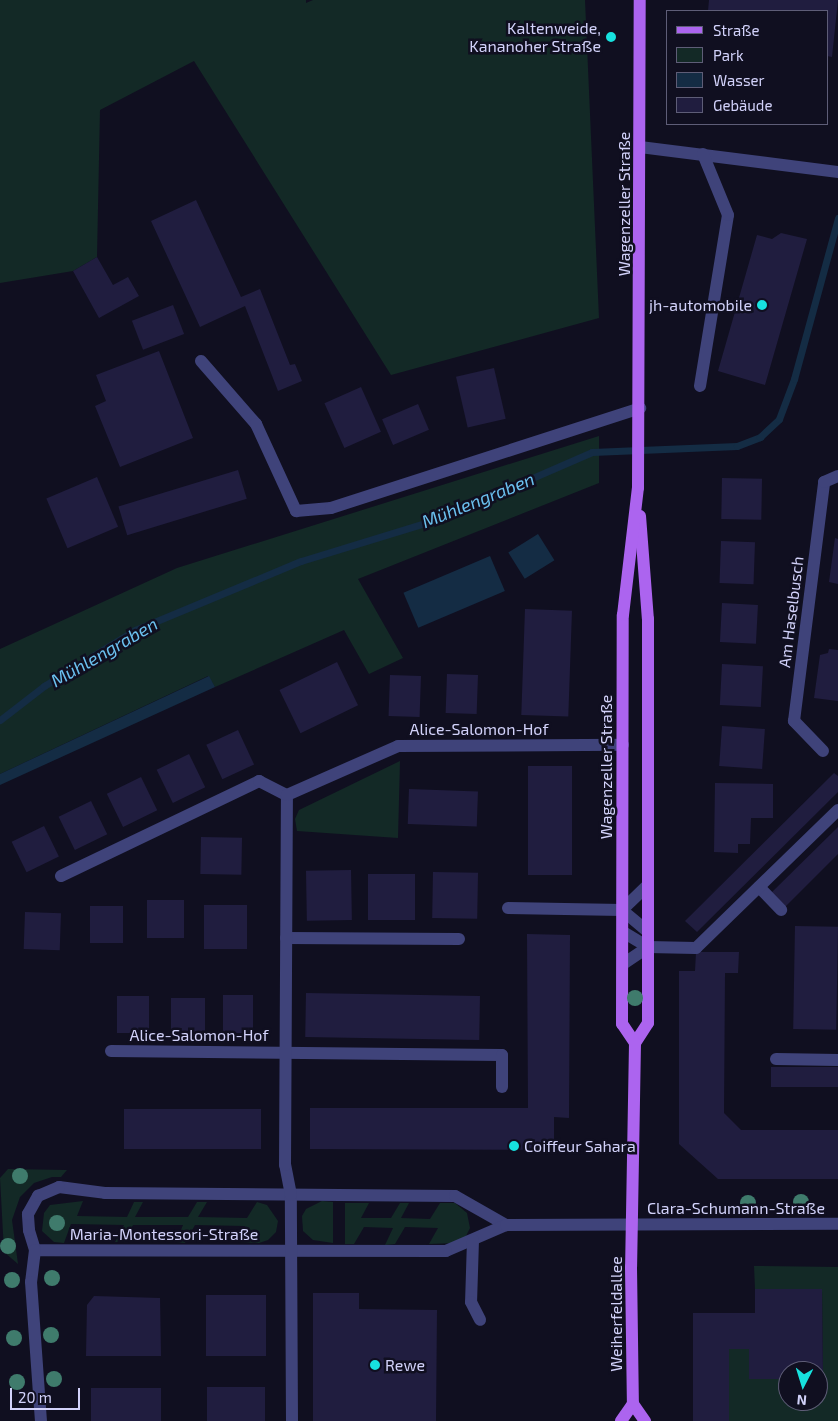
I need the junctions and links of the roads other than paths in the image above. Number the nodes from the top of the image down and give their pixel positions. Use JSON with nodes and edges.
{"nodes":[{"id":1,"x":640,"y":0,"type":"edge"},
{"id":2,"x":640,"y":147,"type":"junction"},
{"id":3,"x":703,"y":154,"type":"junction"},
{"id":4,"x":838,"y":172,"type":"edge"},
{"id":5,"x":200,"y":362,"type":"dead end"},
{"id":6,"x":700,"y":386,"type":"dead end"},
{"id":7,"x":640,"y":408,"type":"junction"},
{"id":8,"x":838,"y":476,"type":"edge"},
{"id":9,"x":638,"y":488,"type":"junction"},
{"id":10,"x":622,"y":745,"type":"junction"},
{"id":11,"x":823,"y":751,"type":"dead end"},
{"id":12,"x":287,"y":795,"type":"junction"},
{"id":13,"x":838,"y":810,"type":"edge"},
{"id":14,"x":61,"y":876,"type":"dead end"},
{"id":15,"x":646,"y":887,"type":"junction"},
{"id":16,"x":759,"y":887,"type":"junction"},
{"id":17,"x":508,"y":908,"type":"dead end"},
{"id":18,"x":622,"y":910,"type":"junction"},
{"id":19,"x":781,"y":910,"type":"dead end"},
{"id":20,"x":647,"y":931,"type":"junction"},
{"id":21,"x":623,"y":932,"type":"junction"},
{"id":22,"x":286,"y":938,"type":"junction"},
{"id":23,"x":460,"y":939,"type":"dead end"},
{"id":24,"x":648,"y":947,"type":"junction"},
{"id":25,"x":623,"y":964,"type":"junction"},
{"id":26,"x":635,"y":1043,"type":"junction"},
{"id":27,"x":112,"y":1051,"type":"dead end"},
{"id":28,"x":286,"y":1052,"type":"junction"},
{"id":29,"x":776,"y":1059,"type":"dead end"},
{"id":30,"x":838,"y":1060,"type":"edge"},
{"id":31,"x":502,"y":1087,"type":"dead end"},
{"id":32,"x":291,"y":1195,"type":"junction"},
{"id":33,"x":633,"y":1224,"type":"junction"},
{"id":34,"x":838,"y":1224,"type":"edge"},
{"id":35,"x":506,"y":1225,"type":"junction"},
{"id":36,"x":473,"y":1240,"type":"junction"},
{"id":37,"x":35,"y":1250,"type":"junction"},
{"id":38,"x":292,"y":1250,"type":"junction"},
{"id":39,"x":480,"y":1320,"type":"dead end"},
{"id":40,"x":633,"y":1404,"type":"junction"},
{"id":41,"x":41,"y":1421,"type":"edge"},
{"id":42,"x":292,"y":1421,"type":"edge"},
{"id":43,"x":621,"y":1421,"type":"edge"},
{"id":44,"x":645,"y":1421,"type":"edge"}],
"edges":[{"from":1,"to":2,"type":"main road","name":"Wagenzeller Straße"},
{"from":2,"to":3,"type":"street"},
{"from":2,"to":7,"type":"main road","name":"Wagenzeller Straße"},
{"from":3,"to":4,"type":"street"},
{"from":3,"to":6,"type":"street"},
{"from":5,"to":7,"type":"street"},
{"from":7,"to":9,"type":"main road","name":"Wagenzeller Straße"},
{"from":8,"to":11,"type":"street","name":"Am Haselbusch"},
{"from":9,"to":10,"type":"main road","name":"Wagenzeller Straße"},
{"from":9,"to":15,"type":"main road","name":"Wagenzeller Straße"},
{"from":10,"to":12,"type":"street","name":"Alice-Salomon-Hof"},
{"from":10,"to":18,"type":"main road","name":"Wagenzeller Straße"},
{"from":12,"to":14,"type":"street"},
{"from":12,"to":22,"type":"street","name":"Alice-Salomon-Hof"},
{"from":13,"to":16,"type":"street"},
{"from":15,"to":18,"type":"street"},
{"from":15,"to":20,"type":"main road","name":"Wagenzeller Straße"},
{"from":16,"to":19,"type":"street"},
{"from":16,"to":24,"type":"street"},
{"from":17,"to":18,"type":"street"},
{"from":18,"to":20,"type":"street"},
{"from":18,"to":21,"type":"main road","name":"Wagenzeller Straße"},
{"from":20,"to":24,"type":"main road","name":"Wagenzeller Straße"},
{"from":21,"to":24,"type":"street"},
{"from":21,"to":25,"type":"main road","name":"Wagenzeller Straße"},
{"from":22,"to":23,"type":"street"},
{"from":22,"to":28,"type":"street","name":"Alice-Salomon-Hof"},
{"from":24,"to":25,"type":"street"},
{"from":24,"to":26,"type":"main road","name":"Wagenzeller Straße"},
{"from":25,"to":26,"type":"main road","name":"Wagenzeller Straße"},
{"from":26,"to":33,"type":"main road"},
{"from":27,"to":28,"type":"street","name":"Alice-Salomon-Hof"},
{"from":28,"to":31,"type":"street","name":"Alice-Salomon-Hof"},
{"from":28,"to":32,"type":"street","name":"Alice-Salomon-Hof"},
{"from":29,"to":30,"type":"street"},
{"from":32,"to":35,"type":"street"},
{"from":32,"to":37,"type":"street"},
{"from":32,"to":38,"type":"street"},
{"from":33,"to":34,"type":"street","name":"Clara-Schumann-Straße"},
{"from":33,"to":35,"type":"street","name":"Maria-Montessori-Straße"},
{"from":33,"to":40,"type":"main road","name":"Weiherfeldallee"},
{"from":35,"to":36,"type":"street","name":"Maria-Montessori-Straße"},
{"from":36,"to":38,"type":"street","name":"Maria-Montessori-Straße"},
{"from":36,"to":39,"type":"street"},
{"from":37,"to":38,"type":"street","name":"Maria-Montessori-Straße"},
{"from":37,"to":41,"type":"street"},
{"from":38,"to":42,"type":"street"},
{"from":40,"to":43,"type":"main road"},
{"from":40,"to":44,"type":"main road"}]}
